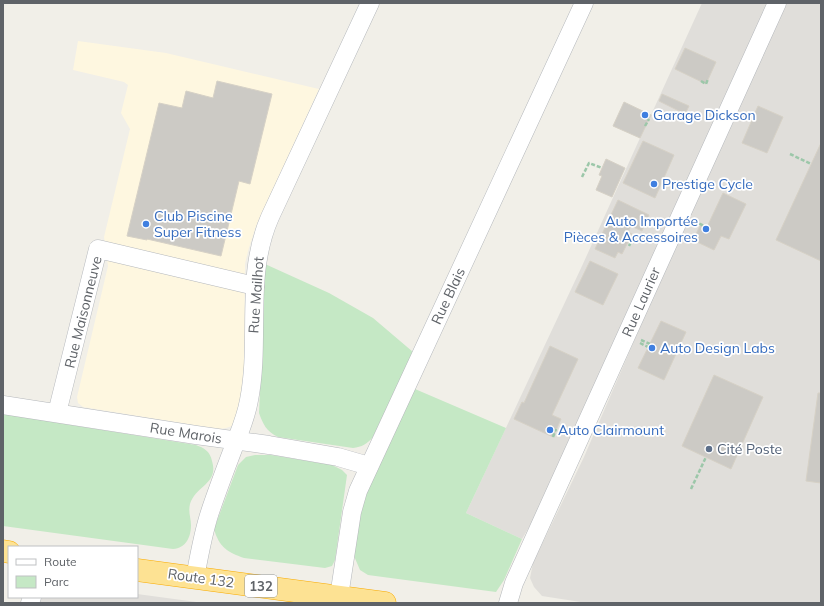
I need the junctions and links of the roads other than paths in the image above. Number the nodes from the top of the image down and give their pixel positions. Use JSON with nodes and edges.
{"nodes":[{"id":1,"x":370,"y":3,"type":"edge"},
{"id":2,"x":584,"y":3,"type":"edge"},
{"id":3,"x":777,"y":3,"type":"edge"},
{"id":4,"x":255,"y":286,"type":"junction"},
{"id":5,"x":3,"y":405,"type":"edge"},
{"id":6,"x":57,"y":413,"type":"junction"},
{"id":7,"x":236,"y":441,"type":"junction"},
{"id":8,"x":369,"y":466,"type":"junction"},
{"id":9,"x":138,"y":570,"type":"edge"},
{"id":10,"x":195,"y":578,"type":"junction"},
{"id":11,"x":339,"y":600,"type":"edge"},
{"id":12,"x":385,"y":603,"type":"edge"},
{"id":13,"x":508,"y":603,"type":"edge"}],
"edges":[{"from":1,"to":4,"type":"street","name":"Rue Mailhot"},
{"from":2,"to":8,"type":"street","name":"Rue Blais"},
{"from":3,"to":13,"type":"street","name":"Rue Laurier"},
{"from":4,"to":6,"type":"street","name":"Rue Maisonneuve"},
{"from":4,"to":7,"type":"street","name":"Rue Mailhot"},
{"from":5,"to":6,"type":"street","name":"Rue Marois"},
{"from":6,"to":7,"type":"street","name":"Rue Marois"},
{"from":7,"to":8,"type":"street","name":"Rue Marois"},
{"from":7,"to":10,"type":"street","name":"Rue Mailhot"},
{"from":8,"to":11,"type":"street","name":"Rue Blais"},
{"from":9,"to":10,"type":"highway","name":"Route 132","number":"132"},
{"from":10,"to":11,"type":"highway","name":"Route 132","number":"132"},
{"from":11,"to":12,"type":"highway","name":"Route 132","number":"132"}]}
